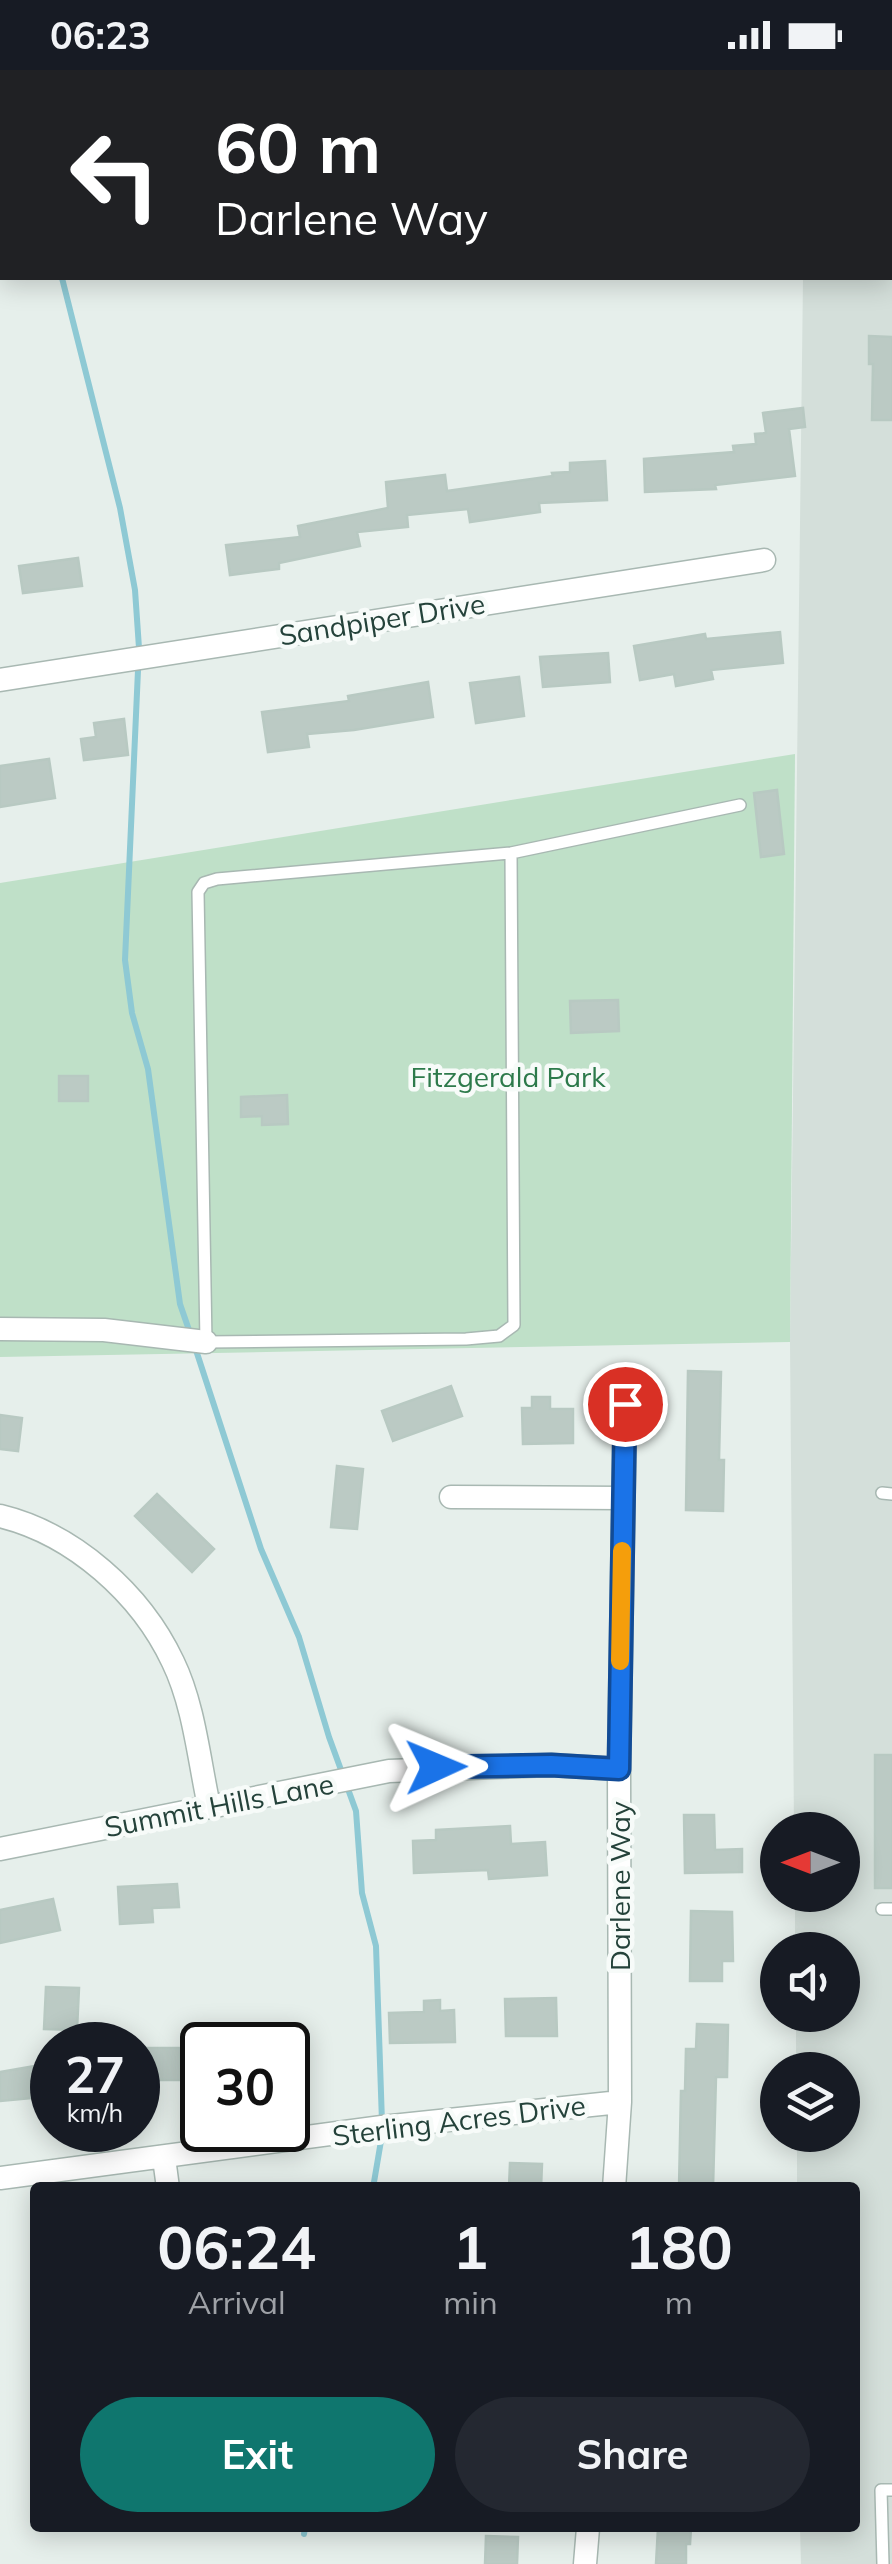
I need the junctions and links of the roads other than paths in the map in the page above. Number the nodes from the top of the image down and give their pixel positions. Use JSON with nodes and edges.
{"nodes":[{"id":1,"x":764,"y":560,"type":"dead end"},
{"id":2,"x":0,"y":680,"type":"edge"},
{"id":3,"x":740,"y":804,"type":"dead end"},
{"id":4,"x":511,"y":853,"type":"junction"},
{"id":5,"x":0,"y":1329,"type":"edge"},
{"id":6,"x":206,"y":1342,"type":"junction"},
{"id":7,"x":625,"y":1404,"type":"dead end"},
{"id":8,"x":451,"y":1496,"type":"dead end"},
{"id":9,"x":622,"y":1498,"type":"junction"},
{"id":10,"x":0,"y":1516,"type":"edge"},
{"id":11,"x":619,"y":1769,"type":"junction"},
{"id":12,"x":209,"y":1806,"type":"junction"},
{"id":13,"x":0,"y":1849,"type":"edge"},
{"id":14,"x":620,"y":2102,"type":"junction"},
{"id":15,"x":164,"y":2158,"type":"junction"},
{"id":16,"x":0,"y":2178,"type":"edge"},
{"id":17,"x":167,"y":2182,"type":"edge"},
{"id":18,"x":614,"y":2182,"type":"edge"},
{"id":19,"x":892,"y":2490,"type":"edge"},
{"id":20,"x":588,"y":2532,"type":"edge"},
{"id":21,"x":585,"y":2564,"type":"edge"},
{"id":22,"x":883,"y":2564,"type":"edge"}],
"edges":[{"from":1,"to":2,"type":"street","name":"Sandpiper Drive"},
{"from":3,"to":4,"type":"lane"},
{"from":4,"to":6,"type":"lane"},
{"from":4,"to":6,"type":"lane"},
{"from":5,"to":6,"type":"street"},
{"from":7,"to":9,"type":"street","name":"Darlene Way"},
{"from":8,"to":9,"type":"street"},
{"from":9,"to":11,"type":"street","name":"Darlene Way"},
{"from":10,"to":12,"type":"street"},
{"from":11,"to":12,"type":"street","name":"Summit Hills Lane"},
{"from":11,"to":14,"type":"street","name":"Darlene Way"},
{"from":12,"to":13,"type":"street","name":"Summit Hills Lane"},
{"from":14,"to":15,"type":"street","name":"Sterling Acres Drive"},
{"from":14,"to":18,"type":"street","name":"Darlene Way"},
{"from":15,"to":16,"type":"street","name":"Sterling Acres Drive"},
{"from":15,"to":17,"type":"street"},
{"from":19,"to":22,"type":"lane"},
{"from":20,"to":21,"type":"street"}]}
